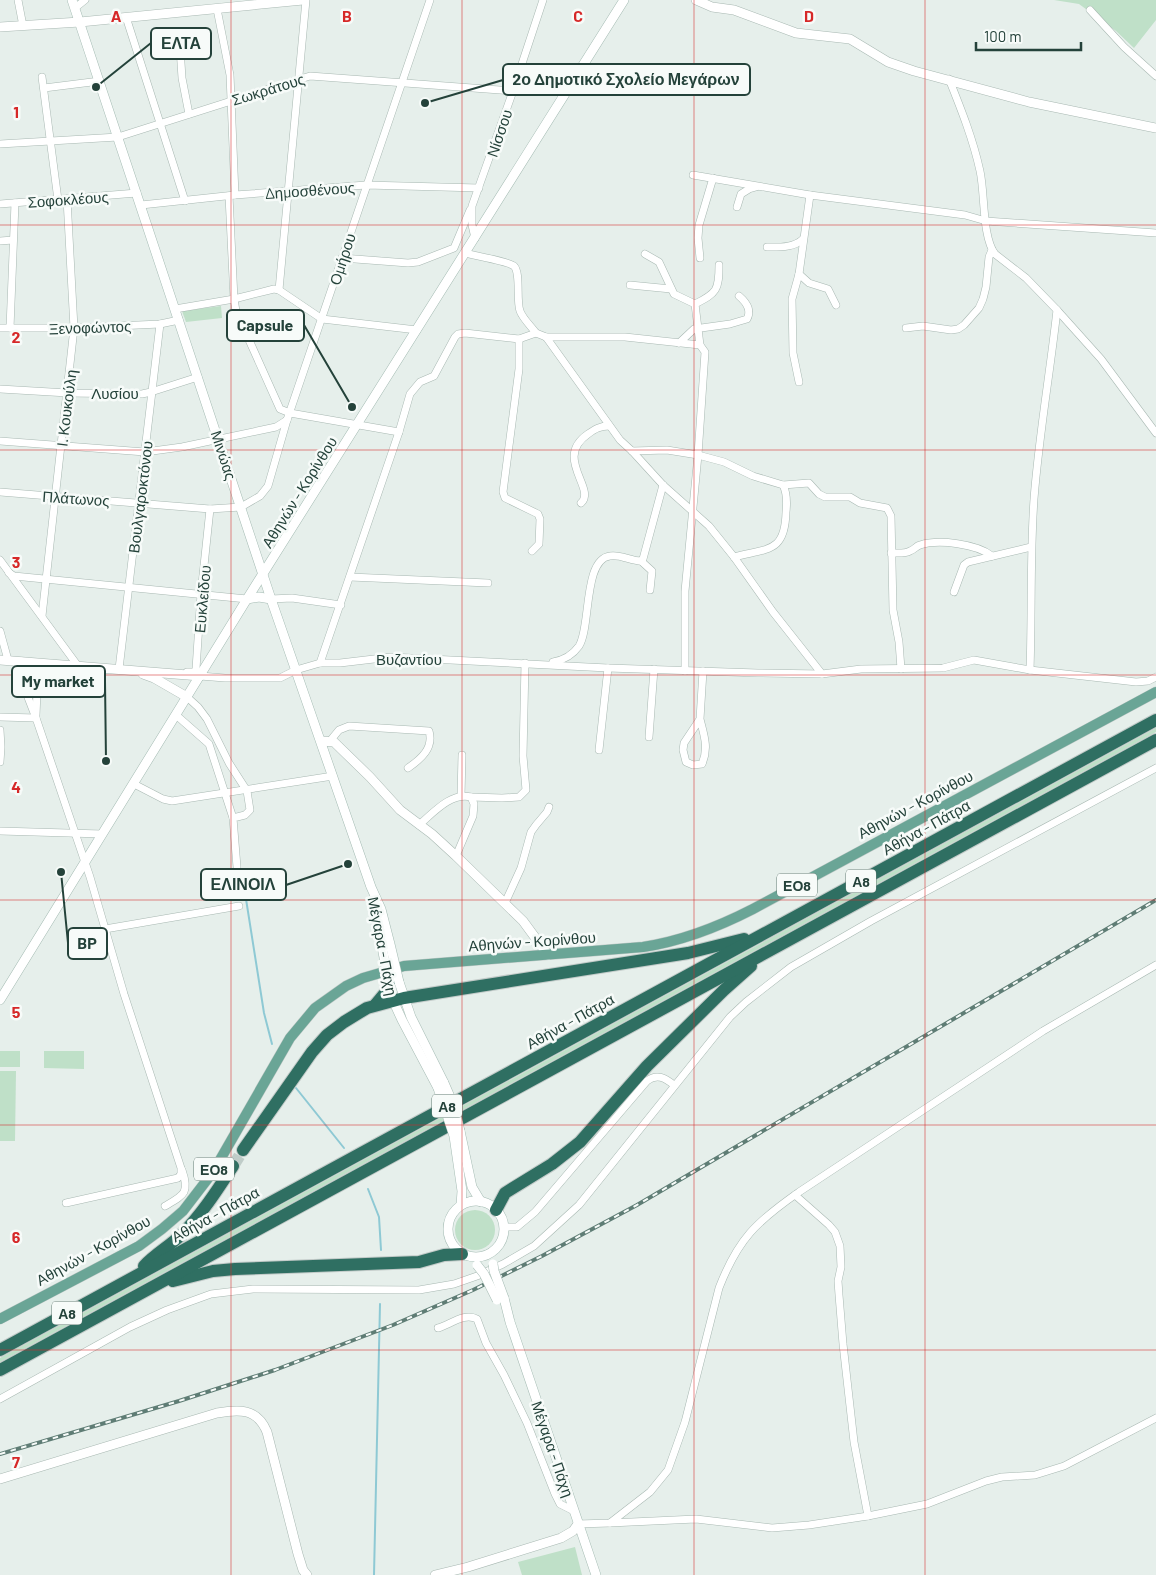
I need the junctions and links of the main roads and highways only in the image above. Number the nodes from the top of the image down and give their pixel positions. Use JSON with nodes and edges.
{"nodes":[{"id":1,"x":305,"y":0,"type":"edge"},
{"id":2,"x":624,"y":0,"type":"edge"},
{"id":3,"x":696,"y":0,"type":"edge"},
{"id":4,"x":290,"y":1,"type":"edge"},
{"id":5,"x":241,"y":3,"type":"edge"},
{"id":6,"x":73,"y":4,"type":"edge"},
{"id":7,"x":80,"y":22,"type":"junction"},
{"id":8,"x":0,"y":27,"type":"edge"},
{"id":9,"x":1156,"y":128,"type":"edge"},
{"id":10,"x":264,"y":576,"type":"junction"},
{"id":11,"x":271,"y":599,"type":"junction"},
{"id":12,"x":247,"y":600,"type":"junction"},
{"id":13,"x":4,"y":660,"type":"edge"},
{"id":14,"x":134,"y":670,"type":"junction"},
{"id":15,"x":200,"y":676,"type":"junction"},
{"id":16,"x":1156,"y":692,"type":"edge"},
{"id":17,"x":187,"y":697,"type":"junction"},
{"id":18,"x":1156,"y":720,"type":"edge"},
{"id":19,"x":1156,"y":740,"type":"edge"},
{"id":20,"x":325,"y":741,"type":"junction"},
{"id":21,"x":371,"y":888,"type":"joint"},
{"id":22,"x":761,"y":935,"type":"junction"},
{"id":23,"x":763,"y":954,"type":"junction"},
{"id":24,"x":548,"y":955,"type":"junction"},
{"id":25,"x":394,"y":983,"type":"junction"},
{"id":26,"x":398,"y":999,"type":"junction"},
{"id":27,"x":0,"y":1000,"type":"edge"},
{"id":28,"x":375,"y":1005,"type":"junction"},
{"id":29,"x":457,"y":1134,"type":"junction"},
{"id":30,"x":243,"y":1150,"type":"tunnel mouth"},
{"id":31,"x":233,"y":1166,"type":"tunnel mouth"},
{"id":32,"x":480,"y":1202,"type":"junction"},
{"id":33,"x":460,"y":1206,"type":"junction"},
{"id":34,"x":496,"y":1210,"type":"junction"},
{"id":35,"x":493,"y":1251,"type":"junction"},
{"id":36,"x":465,"y":1255,"type":"junction"},
{"id":37,"x":134,"y":1277,"type":"junction"},
{"id":38,"x":154,"y":1286,"type":"junction"},
{"id":39,"x":501,"y":1299,"type":"junction"},
{"id":40,"x":0,"y":1319,"type":"edge"},
{"id":41,"x":0,"y":1350,"type":"edge"},
{"id":42,"x":0,"y":1370,"type":"edge"},
{"id":43,"x":0,"y":1479,"type":"edge"},
{"id":44,"x":578,"y":1524,"type":"junction"},
{"id":45,"x":304,"y":1573,"type":"edge"},
{"id":46,"x":435,"y":1575,"type":"edge"},
{"id":47,"x":596,"y":1575,"type":"edge"}],
"edges":[{"from":1,"to":4,"type":"main road"},
{"from":2,"to":10,"type":"main road","name":"Αθηνών - Κορίνθου"},
{"from":3,"to":9,"type":"main road"},
{"from":4,"to":5,"type":"main road"},
{"from":5,"to":7,"type":"main road"},
{"from":6,"to":7,"type":"main road","name":"Μινώας"},
{"from":7,"to":8,"type":"main road"},
{"from":7,"to":10,"type":"main road","name":"Μινώας"},
{"from":10,"to":11,"type":"main road","name":"Μινώας"},
{"from":10,"to":12,"type":"main road","name":"Αθηνών - Κορίνθου"},
{"from":11,"to":12,"type":"main road"},
{"from":11,"to":20,"type":"main road","name":"Μινώας"},
{"from":12,"to":15,"type":"main road","name":"Αθηνών - Κορίνθου"},
{"from":13,"to":14,"type":"main road","name":"Βυζαντίου"},
{"from":14,"to":15,"type":"main road","name":"Βυζαντίου"},
{"from":14,"to":17,"type":"main road"},
{"from":15,"to":17,"type":"main road","name":"Αθηνών - Κορίνθου"},
{"from":16,"to":24,"type":"main road","name":"Αθηνών - Κορίνθου","number":"ΕΟ8"},
{"from":17,"to":27,"type":"main road","name":"Αθηνών - Κορίνθου"},
{"from":18,"to":22,"type":"highway","name":"Αθήνα - Πάτρα","number":"Α8"},
{"from":19,"to":23,"type":"highway","number":"Α8"},
{"from":20,"to":21,"type":"main road","name":"Μινώας"},
{"from":20,"to":24,"type":"main road"},
{"from":21,"to":25,"type":"main road","name":"Μέγαρα - Πάχη","bridge":true},
{"from":22,"to":26,"type":"highway"},
{"from":22,"to":37,"type":"highway","name":"Αθήνα - Πάτρα","number":"Α8"},
{"from":23,"to":34,"type":"highway"},
{"from":23,"to":38,"type":"highway","number":"Α8"},
{"from":24,"to":40,"type":"main road","name":"Αθηνών - Κορίνθου","number":"ΕΟ8"},
{"from":25,"to":26,"type":"main road","name":"Μέγαρα - Πάχη"},
{"from":25,"to":28,"type":"highway"},
{"from":26,"to":28,"type":"highway"},
{"from":26,"to":29,"type":"main road","name":"Μέγαρα - Πάχη","bridge":true},
{"from":28,"to":30,"type":"highway"},
{"from":29,"to":32,"type":"main road","name":"Μέγαρα - Πάχη"},
{"from":29,"to":33,"type":"main road","name":"Μέγαρα - Πάχη"},
{"from":31,"to":37,"type":"highway"},
{"from":32,"to":33,"type":"main road"},
{"from":32,"to":34,"type":"main road"},
{"from":33,"to":36,"type":"main road"},
{"from":34,"to":35,"type":"main road"},
{"from":35,"to":36,"type":"main road"},
{"from":35,"to":39,"type":"main road","name":"Μέγαρα - Πάχη","bridge":true},
{"from":36,"to":38,"type":"highway"},
{"from":36,"to":39,"type":"main road","name":"Μέγαρα - Πάχη","bridge":true},
{"from":37,"to":41,"type":"highway","name":"Αθήνα - Πάτρα","number":"Α8"},
{"from":38,"to":42,"type":"highway","number":"Α8"},
{"from":39,"to":44,"type":"main road","name":"Μέγαρα - Πάχη"},
{"from":43,"to":45,"type":"main road"},
{"from":44,"to":46,"type":"main road"},
{"from":44,"to":47,"type":"main road","name":"Μέγαρα - Πάχη"}]}
